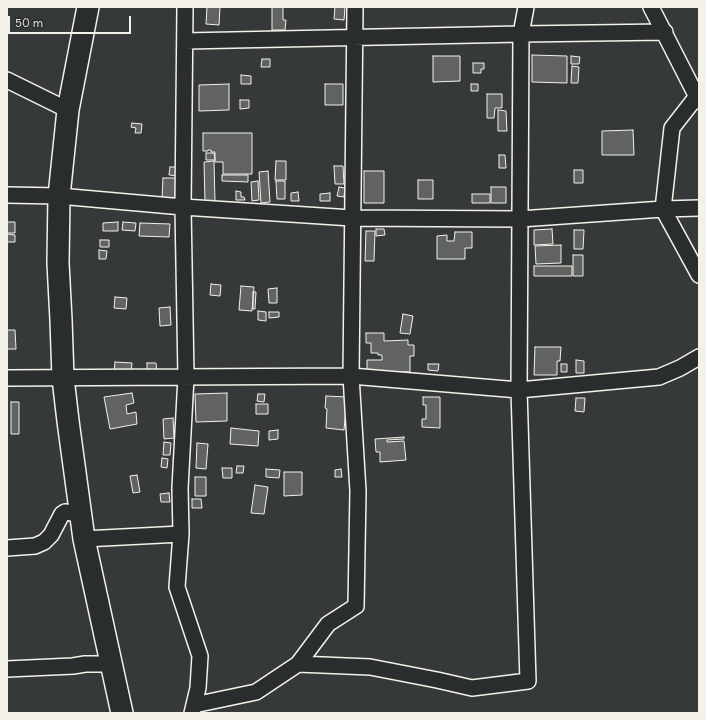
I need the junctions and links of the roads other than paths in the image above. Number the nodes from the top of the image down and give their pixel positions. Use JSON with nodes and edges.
{"nodes":[{"id":1,"x":88,"y":7,"type":"edge"},
{"id":2,"x":185,"y":7,"type":"edge"},
{"id":3,"x":355,"y":7,"type":"edge"},
{"id":4,"x":526,"y":7,"type":"edge"},
{"id":5,"x":651,"y":7,"type":"edge"},
{"id":6,"x":665,"y":32,"type":"junction"},
{"id":7,"x":521,"y":34,"type":"junction"},
{"id":8,"x":355,"y":38,"type":"junction"},
{"id":9,"x":185,"y":41,"type":"junction"},
{"id":10,"x":7,"y":80,"type":"edge"},
{"id":11,"x":698,"y":98,"type":"edge"},
{"id":12,"x":68,"y":110,"type":"junction"},
{"id":13,"x":7,"y":196,"type":"edge"},
{"id":14,"x":59,"y":196,"type":"junction"},
{"id":15,"x":183,"y":206,"type":"junction"},
{"id":16,"x":699,"y":208,"type":"edge"},
{"id":17,"x":663,"y":209,"type":"junction"},
{"id":18,"x":352,"y":218,"type":"junction"},
{"id":19,"x":520,"y":219,"type":"junction"},
{"id":20,"x":699,"y":275,"type":"edge"},
{"id":21,"x":699,"y":357,"type":"edge"},
{"id":22,"x":351,"y":376,"type":"junction"},
{"id":23,"x":186,"y":377,"type":"junction"},
{"id":24,"x":7,"y":378,"type":"edge"},
{"id":25,"x":63,"y":378,"type":"junction"},
{"id":26,"x":519,"y":390,"type":"junction"},
{"id":27,"x":81,"y":514,"type":"junction"},
{"id":28,"x":181,"y":534,"type":"junction"},
{"id":29,"x":84,"y":539,"type":"junction"},
{"id":30,"x":7,"y":548,"type":"edge"},
{"id":31,"x":112,"y":664,"type":"junction"},
{"id":32,"x":298,"y":664,"type":"junction"},
{"id":33,"x":7,"y":669,"type":"edge"},
{"id":34,"x":193,"y":709,"type":"edge"},
{"id":35,"x":122,"y":713,"type":"edge"}],
"edges":[{"from":1,"to":12,"type":"main road"},
{"from":2,"to":9,"type":"street"},
{"from":3,"to":8,"type":"street"},
{"from":4,"to":7,"type":"street"},
{"from":5,"to":6,"type":"street"},
{"from":6,"to":7,"type":"street"},
{"from":6,"to":11,"type":"street"},
{"from":7,"to":8,"type":"street"},
{"from":7,"to":19,"type":"street"},
{"from":8,"to":9,"type":"street"},
{"from":8,"to":18,"type":"street"},
{"from":9,"to":15,"type":"street"},
{"from":10,"to":12,"type":"street"},
{"from":11,"to":17,"type":"street"},
{"from":12,"to":14,"type":"main road"},
{"from":13,"to":14,"type":"street"},
{"from":14,"to":15,"type":"street"},
{"from":14,"to":25,"type":"main road"},
{"from":15,"to":18,"type":"street"},
{"from":15,"to":23,"type":"street"},
{"from":16,"to":17,"type":"street"},
{"from":17,"to":19,"type":"street"},
{"from":17,"to":20,"type":"street"},
{"from":18,"to":19,"type":"street"},
{"from":18,"to":22,"type":"street"},
{"from":19,"to":26,"type":"street"},
{"from":21,"to":26,"type":"street"},
{"from":22,"to":23,"type":"street"},
{"from":22,"to":26,"type":"street"},
{"from":22,"to":32,"type":"street"},
{"from":23,"to":25,"type":"street"},
{"from":23,"to":28,"type":"street"},
{"from":24,"to":25,"type":"street"},
{"from":25,"to":27,"type":"main road"},
{"from":26,"to":32,"type":"street"},
{"from":27,"to":29,"type":"main road"},
{"from":27,"to":30,"type":"street"},
{"from":28,"to":29,"type":"street"},
{"from":28,"to":34,"type":"street"},
{"from":29,"to":31,"type":"main road"},
{"from":31,"to":33,"type":"street"},
{"from":31,"to":35,"type":"main road"},
{"from":32,"to":34,"type":"street"}]}
